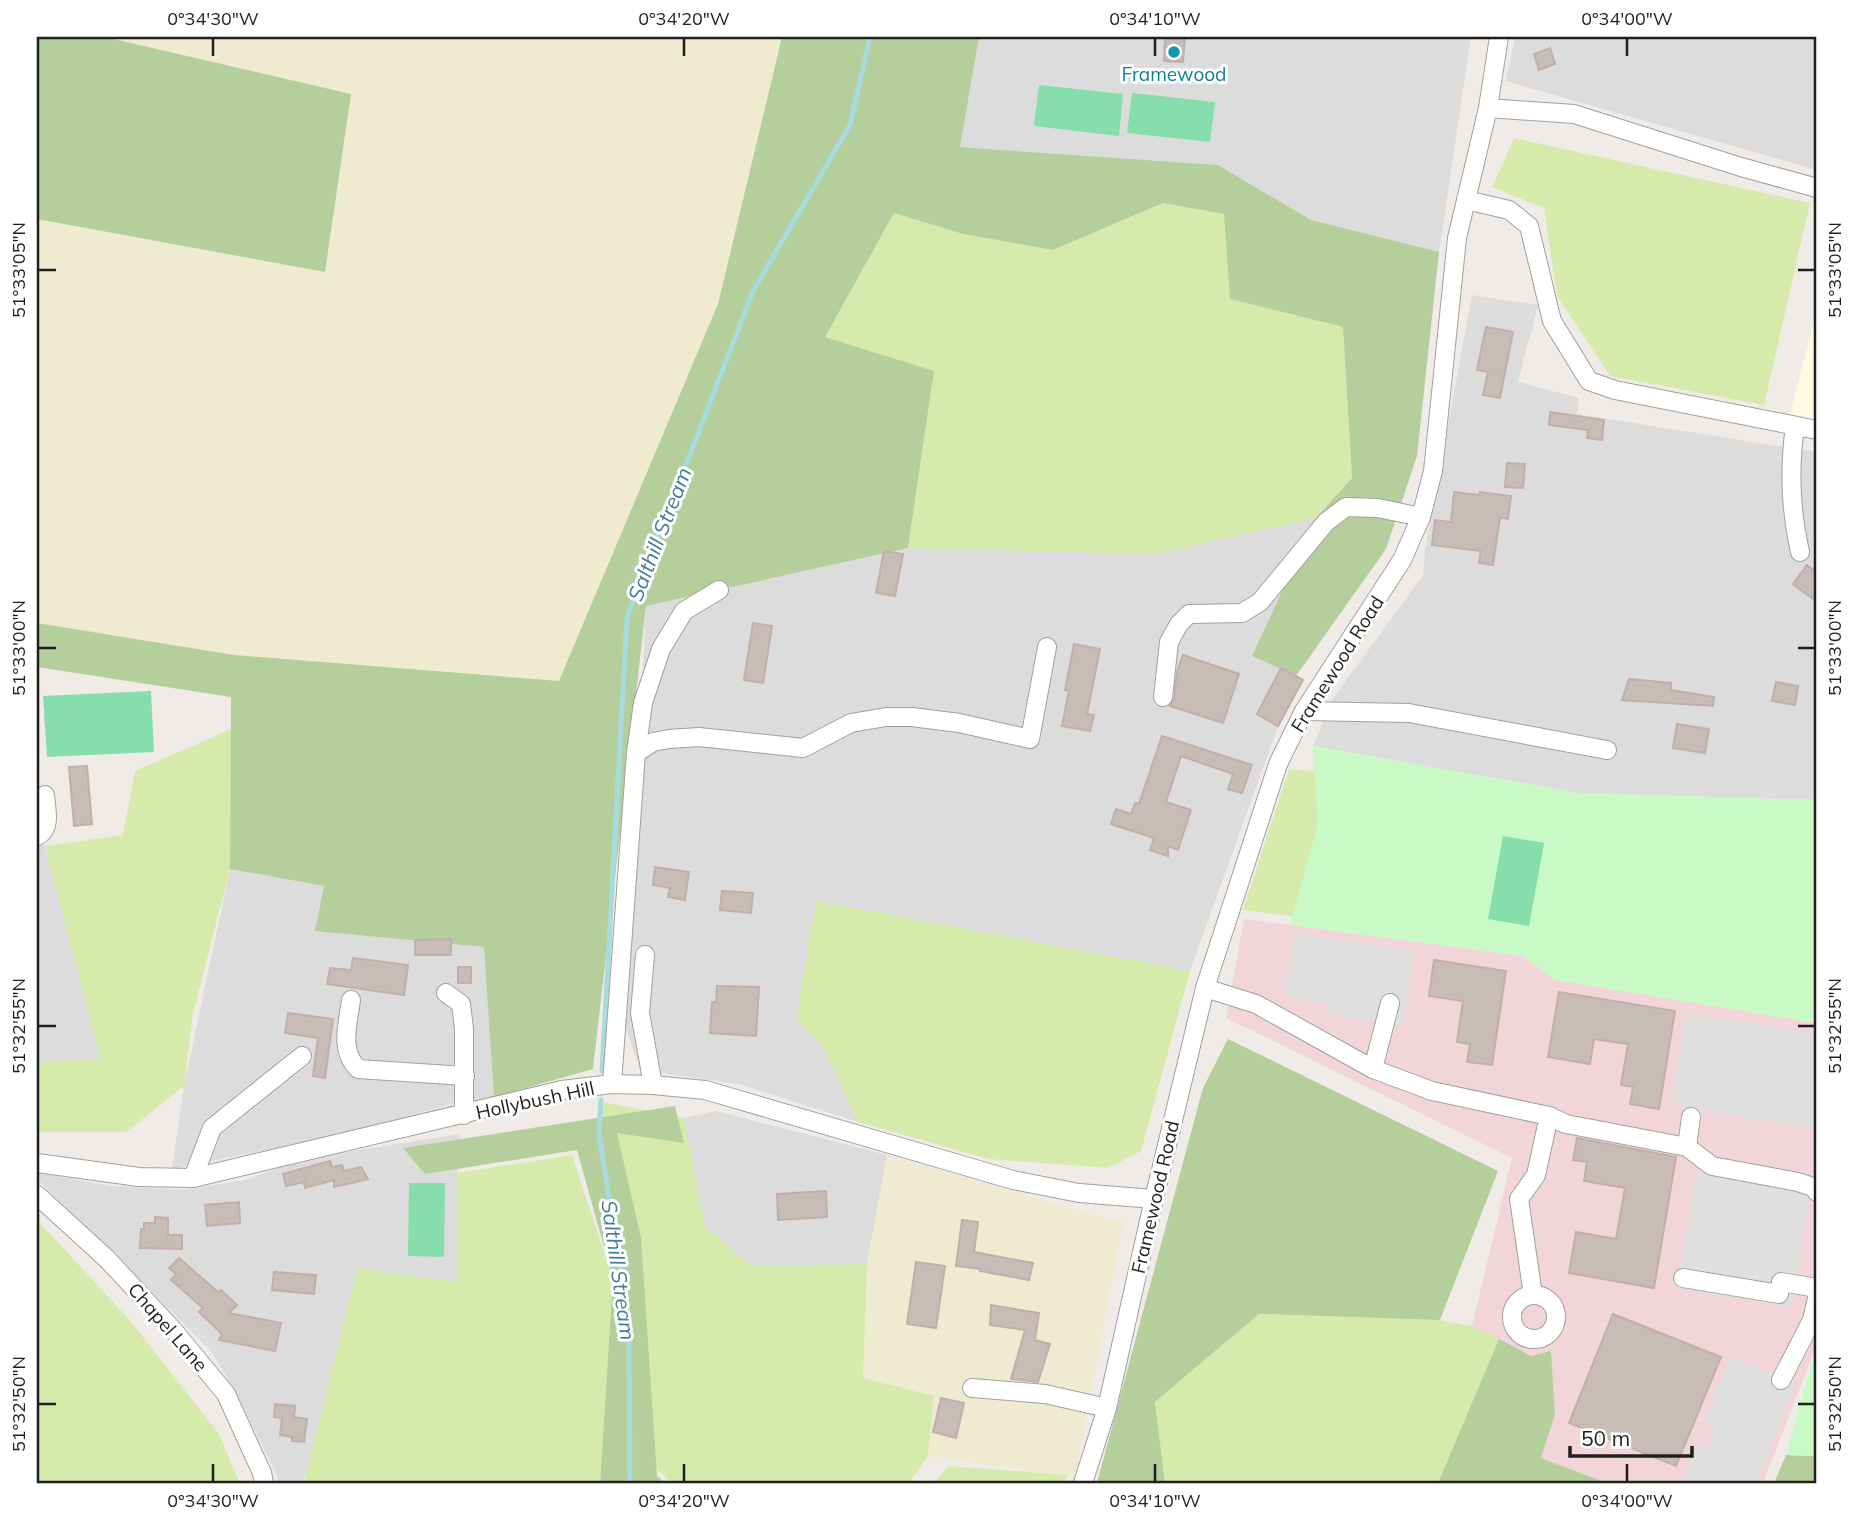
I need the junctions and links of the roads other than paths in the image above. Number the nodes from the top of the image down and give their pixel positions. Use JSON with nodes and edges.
{"nodes":[{"id":1,"x":1499,"y":37,"type":"edge"},
{"id":2,"x":1488,"y":107,"type":"junction"},
{"id":3,"x":1817,"y":188,"type":"edge"},
{"id":4,"x":1466,"y":200,"type":"junction"},
{"id":5,"x":1795,"y":426,"type":"junction"},
{"id":6,"x":1817,"y":430,"type":"edge"},
{"id":7,"x":1421,"y":517,"type":"junction"},
{"id":8,"x":1800,"y":552,"type":"dead end"},
{"id":9,"x":719,"y":590,"type":"dead end"},
{"id":10,"x":1047,"y":647,"type":"dead end"},
{"id":11,"x":1163,"y":697,"type":"dead end"},
{"id":12,"x":1304,"y":711,"type":"junction"},
{"id":13,"x":1607,"y":750,"type":"dead end"},
{"id":14,"x":636,"y":753,"type":"junction"},
{"id":15,"x":45,"y":794,"type":"dead end"},
{"id":16,"x":37,"y":836,"type":"edge"},
{"id":17,"x":645,"y":955,"type":"dead end"},
{"id":18,"x":1205,"y":988,"type":"junction"},
{"id":19,"x":446,"y":993,"type":"dead end"},
{"id":20,"x":351,"y":1000,"type":"dead end"},
{"id":21,"x":1390,"y":1003,"type":"dead end"},
{"id":22,"x":302,"y":1056,"type":"dead end"},
{"id":23,"x":1373,"y":1069,"type":"junction"},
{"id":24,"x":465,"y":1076,"type":"junction"},
{"id":25,"x":612,"y":1084,"type":"junction"},
{"id":26,"x":653,"y":1085,"type":"junction"},
{"id":27,"x":464,"y":1115,"type":"junction"},
{"id":28,"x":1549,"y":1116,"type":"junction"},
{"id":29,"x":1691,"y":1117,"type":"dead end"},
{"id":30,"x":1687,"y":1147,"type":"junction"},
{"id":31,"x":37,"y":1163,"type":"edge"},
{"id":32,"x":193,"y":1178,"type":"junction"},
{"id":33,"x":1816,"y":1187,"type":"edge"},
{"id":34,"x":37,"y":1195,"type":"edge"},
{"id":35,"x":1154,"y":1199,"type":"junction"},
{"id":36,"x":1683,"y":1278,"type":"dead end"},
{"id":37,"x":1817,"y":1288,"type":"edge"},
{"id":38,"x":1533,"y":1295,"type":"dead end"},
{"id":39,"x":1817,"y":1298,"type":"edge"},
{"id":40,"x":1781,"y":1380,"type":"dead end"},
{"id":41,"x":972,"y":1388,"type":"dead end"},
{"id":42,"x":1107,"y":1408,"type":"junction"},
{"id":43,"x":264,"y":1483,"type":"edge"},
{"id":44,"x":1083,"y":1483,"type":"edge"}],
"edges":[{"from":1,"to":2,"type":"street","name":"Framewood Road"},
{"from":2,"to":3,"type":"street"},
{"from":2,"to":4,"type":"street","name":"Framewood Road"},
{"from":4,"to":5,"type":"street"},
{"from":4,"to":7,"type":"street","name":"Framewood Road"},
{"from":5,"to":6,"type":"street"},
{"from":5,"to":8,"type":"street"},
{"from":7,"to":11,"type":"street"},
{"from":7,"to":12,"type":"street","name":"Framewood Road"},
{"from":9,"to":14,"type":"street"},
{"from":10,"to":14,"type":"street"},
{"from":12,"to":13,"type":"street"},
{"from":12,"to":18,"type":"street","name":"Framewood Road"},
{"from":14,"to":25,"type":"street"},
{"from":15,"to":16,"type":"street"},
{"from":17,"to":26,"type":"street"},
{"from":18,"to":23,"type":"street"},
{"from":18,"to":35,"type":"street","name":"Framewood Road"},
{"from":19,"to":24,"type":"street"},
{"from":20,"to":24,"type":"street"},
{"from":21,"to":23,"type":"street"},
{"from":22,"to":32,"type":"street"},
{"from":23,"to":28,"type":"street"},
{"from":24,"to":27,"type":"street"},
{"from":25,"to":26,"type":"street","name":"Hollybush Hill"},
{"from":25,"to":27,"type":"street","name":"Hollybush Hill"},
{"from":26,"to":35,"type":"street","name":"Hollybush Hill"},
{"from":27,"to":32,"type":"street","name":"Hollybush Hill"},
{"from":28,"to":30,"type":"street"},
{"from":28,"to":38,"type":"street"},
{"from":29,"to":30,"type":"street"},
{"from":30,"to":33,"type":"street"},
{"from":31,"to":32,"type":"street","name":"Hollybush Hill"},
{"from":34,"to":43,"type":"street","name":"Chapel Lane"},
{"from":35,"to":42,"type":"street","name":"Framewood Road"},
{"from":36,"to":37,"type":"street"},
{"from":39,"to":40,"type":"street"},
{"from":41,"to":42,"type":"street"},
{"from":42,"to":44,"type":"street","name":"Framewood Road"}]}
